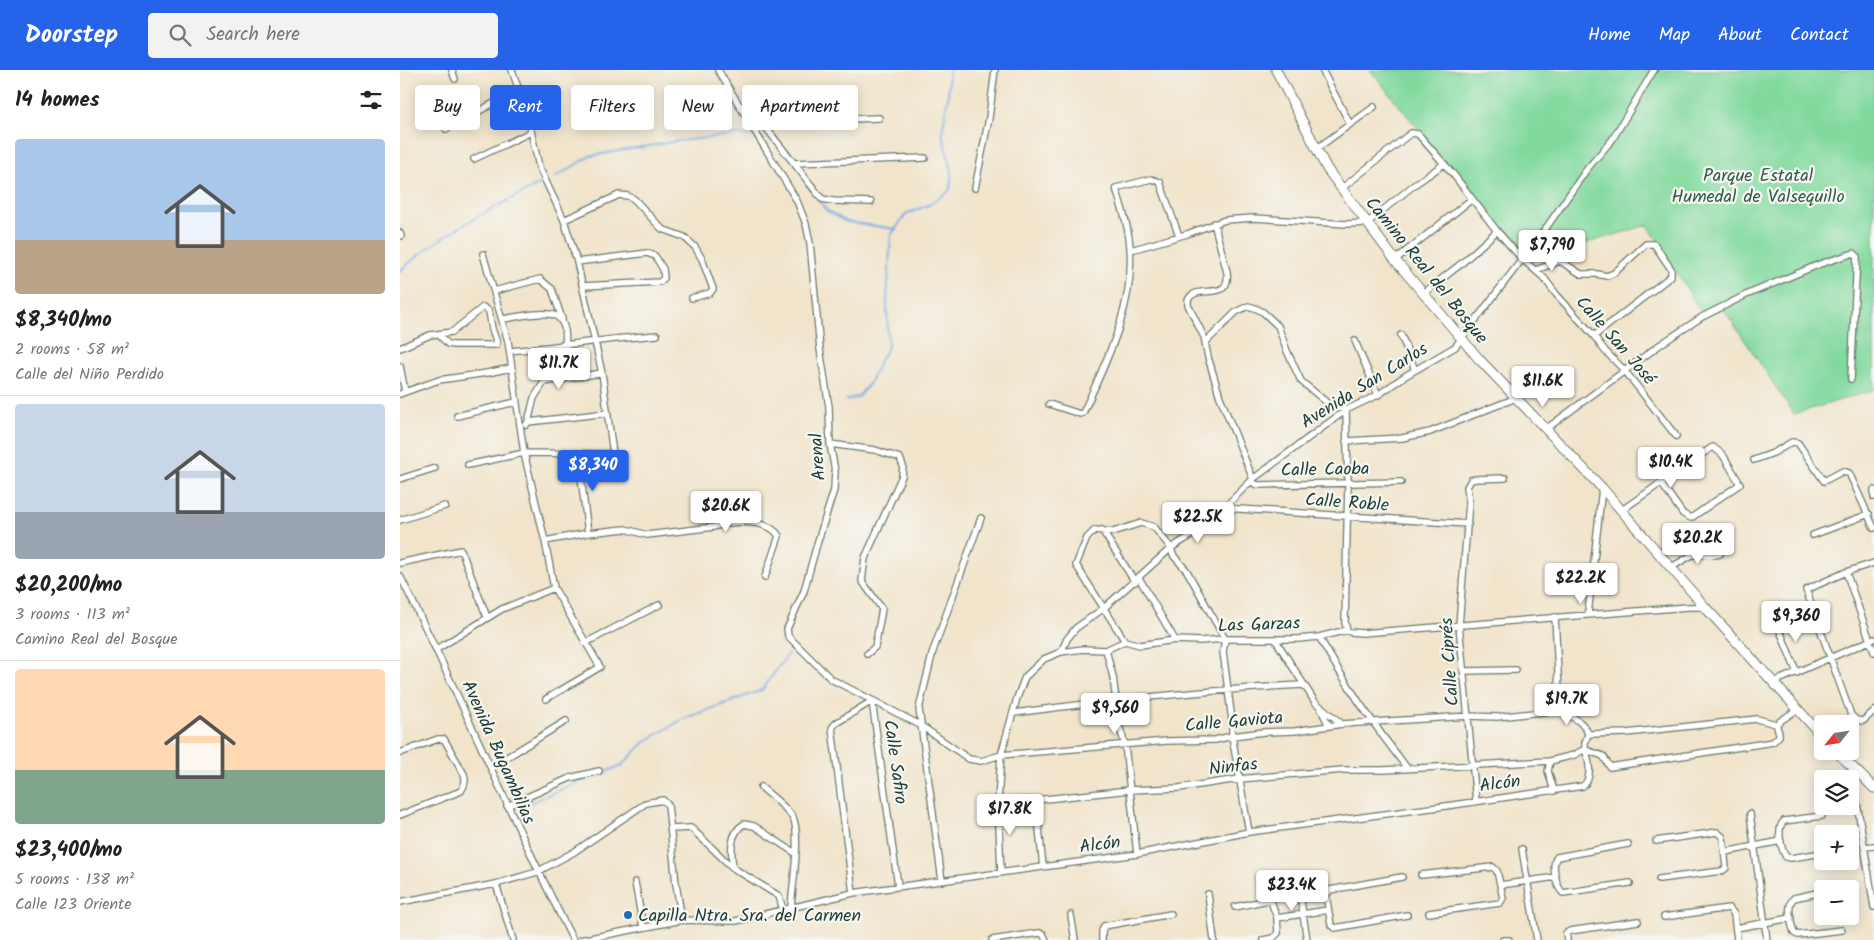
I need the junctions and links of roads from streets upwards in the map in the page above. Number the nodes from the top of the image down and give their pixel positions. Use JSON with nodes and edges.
{"nodes":[{"id":1,"x":452,"y":70,"type":"edge"},
{"id":2,"x":512,"y":70,"type":"edge"},
{"id":3,"x":718,"y":70,"type":"edge"},
{"id":4,"x":995,"y":70,"type":"edge"},
{"id":5,"x":1276,"y":70,"type":"edge"},
{"id":6,"x":1322,"y":70,"type":"edge"},
{"id":7,"x":1654,"y":70,"type":"edge"},
{"id":8,"x":455,"y":79,"type":"dead end"},
{"id":9,"x":518,"y":85,"type":"edge"},
{"id":10,"x":740,"y":107,"type":"joint"},
{"id":11,"x":1374,"y":107,"type":"dead end"},
{"id":12,"x":879,"y":118,"type":"dead end"},
{"id":13,"x":858,"y":119,"type":"edge"},
{"id":14,"x":1350,"y":124,"type":"junction"},
{"id":15,"x":768,"y":130,"type":"edge"},
{"id":16,"x":531,"y":132,"type":"joint"},
{"id":17,"x":1316,"y":149,"type":"junction"},
{"id":18,"x":924,"y":158,"type":"dead end"},
{"id":19,"x":474,"y":159,"type":"dead end"},
{"id":20,"x":794,"y":163,"type":"junction"},
{"id":21,"x":1444,"y":164,"type":"junction"},
{"id":22,"x":976,"y":188,"type":"dead end"},
{"id":23,"x":1341,"y":189,"type":"junction"},
{"id":24,"x":1472,"y":199,"type":"junction"},
{"id":25,"x":871,"y":202,"type":"dead end"},
{"id":26,"x":564,"y":220,"type":"junction"},
{"id":27,"x":1214,"y":223,"type":"junction"},
{"id":28,"x":1367,"y":223,"type":"junction"},
{"id":29,"x":1497,"y":231,"type":"junction"},
{"id":30,"x":1179,"y":236,"type":"junction"},
{"id":31,"x":1131,"y":250,"type":"junction"},
{"id":32,"x":483,"y":254,"type":"dead end"},
{"id":33,"x":1522,"y":259,"type":"junction"},
{"id":34,"x":1395,"y":260,"type":"junction"},
{"id":35,"x":577,"y":262,"type":"junction"},
{"id":36,"x":1536,"y":270,"type":"junction"},
{"id":37,"x":583,"y":286,"type":"junction"},
{"id":38,"x":494,"y":291,"type":"junction"},
{"id":39,"x":1424,"y":293,"type":"junction"},
{"id":40,"x":692,"y":298,"type":"dead end"},
{"id":41,"x":503,"y":319,"type":"junction"},
{"id":42,"x":562,"y":319,"type":"junction"},
{"id":43,"x":438,"y":334,"type":"junction"},
{"id":44,"x":657,"y":335,"type":"dead end"},
{"id":45,"x":1401,"y":335,"type":"dead end"},
{"id":46,"x":1594,"y":336,"type":"junction"},
{"id":47,"x":1461,"y":338,"type":"junction"},
{"id":48,"x":596,"y":340,"type":"junction"},
{"id":49,"x":1355,"y":341,"type":"dead end"},
{"id":50,"x":1206,"y":342,"type":"junction"},
{"id":51,"x":565,"y":345,"type":"junction"},
{"id":52,"x":400,"y":348,"type":"edge"},
{"id":53,"x":510,"y":350,"type":"junction"},
{"id":54,"x":400,"y":366,"type":"edge"},
{"id":55,"x":511,"y":368,"type":"junction"},
{"id":56,"x":1415,"y":370,"type":"junction"},
{"id":57,"x":1625,"y":371,"type":"junction"},
{"id":58,"x":602,"y":373,"type":"junction"},
{"id":59,"x":1851,"y":379,"type":"dead end"},
{"id":60,"x":544,"y":382,"type":"junction"},
{"id":61,"x":403,"y":393,"type":"edge"},
{"id":62,"x":1378,"y":395,"type":"junction"},
{"id":63,"x":1516,"y":398,"type":"junction"},
{"id":64,"x":516,"y":402,"type":"junction"},
{"id":65,"x":1049,"y":404,"type":"dead end"},
{"id":66,"x":1346,"y":410,"type":"junction"},
{"id":67,"x":608,"y":413,"type":"junction"},
{"id":68,"x":457,"y":416,"type":"dead end"},
{"id":69,"x":528,"y":422,"type":"junction"},
{"id":70,"x":1546,"y":429,"type":"junction"},
{"id":71,"x":522,"y":431,"type":"junction"},
{"id":72,"x":1676,"y":436,"type":"dead end"},
{"id":73,"x":1346,"y":441,"type":"junction"},
{"id":74,"x":830,"y":444,"type":"junction"},
{"id":75,"x":524,"y":453,"type":"junction"},
{"id":76,"x":578,"y":454,"type":"junction"},
{"id":77,"x":1754,"y":460,"type":"dead end"},
{"id":78,"x":468,"y":466,"type":"dead end"},
{"id":79,"x":435,"y":468,"type":"dead end"},
{"id":80,"x":1505,"y":478,"type":"dead end"},
{"id":81,"x":400,"y":479,"type":"edge"},
{"id":82,"x":1252,"y":480,"type":"junction"},
{"id":83,"x":1401,"y":482,"type":"dead end"},
{"id":84,"x":1348,"y":483,"type":"junction"},
{"id":85,"x":1661,"y":483,"type":"junction"},
{"id":86,"x":1602,"y":488,"type":"junction"},
{"id":87,"x":1874,"y":490,"type":"edge"},
{"id":88,"x":1874,"y":497,"type":"edge"},
{"id":89,"x":445,"y":506,"type":"dead end"},
{"id":90,"x":1224,"y":508,"type":"junction"},
{"id":91,"x":1622,"y":510,"type":"junction"},
{"id":92,"x":1869,"y":514,"type":"junction"},
{"id":93,"x":1347,"y":517,"type":"junction"},
{"id":94,"x":981,"y":518,"type":"dead end"},
{"id":95,"x":400,"y":520,"type":"edge"},
{"id":96,"x":1468,"y":524,"type":"junction"},
{"id":97,"x":1874,"y":528,"type":"edge"},
{"id":98,"x":1102,"y":530,"type":"junction"},
{"id":99,"x":588,"y":533,"type":"junction"},
{"id":100,"x":1812,"y":536,"type":"dead end"},
{"id":101,"x":545,"y":541,"type":"junction"},
{"id":102,"x":1170,"y":548,"type":"junction"},
{"id":103,"x":1720,"y":554,"type":"dead end"},
{"id":104,"x":400,"y":563,"type":"edge"},
{"id":105,"x":1874,"y":563,"type":"edge"},
{"id":106,"x":1670,"y":568,"type":"junction"},
{"id":107,"x":1846,"y":572,"type":"junction"},
{"id":108,"x":400,"y":576,"type":"edge"},
{"id":109,"x":765,"y":576,"type":"dead end"},
{"id":110,"x":1137,"y":580,"type":"junction"},
{"id":111,"x":554,"y":588,"type":"junction"},
{"id":112,"x":660,"y":605,"type":"dead end"},
{"id":113,"x":1705,"y":607,"type":"junction"},
{"id":114,"x":1104,"y":608,"type":"junction"},
{"id":115,"x":1588,"y":614,"type":"junction"},
{"id":116,"x":487,"y":617,"type":"junction"},
{"id":117,"x":1555,"y":617,"type":"junction"},
{"id":118,"x":1776,"y":621,"type":"dead end"},
{"id":119,"x":1459,"y":625,"type":"junction"},
{"id":120,"x":1346,"y":630,"type":"junction"},
{"id":121,"x":1319,"y":637,"type":"junction"},
{"id":122,"x":1224,"y":639,"type":"junction"},
{"id":123,"x":1274,"y":639,"type":"junction"},
{"id":124,"x":1175,"y":640,"type":"junction"},
{"id":125,"x":1872,"y":640,"type":"edge"},
{"id":126,"x":1125,"y":641,"type":"junction"},
{"id":127,"x":587,"y":642,"type":"junction"},
{"id":128,"x":437,"y":649,"type":"junction"},
{"id":129,"x":1106,"y":650,"type":"junction"},
{"id":130,"x":1061,"y":652,"type":"junction"},
{"id":131,"x":1874,"y":652,"type":"edge"},
{"id":132,"x":867,"y":654,"type":"dead end"},
{"id":133,"x":1832,"y":658,"type":"junction"},
{"id":134,"x":1516,"y":670,"type":"dead end"},
{"id":135,"x":1464,"y":671,"type":"junction"},
{"id":136,"x":1797,"y":673,"type":"junction"},
{"id":137,"x":1774,"y":682,"type":"junction"},
{"id":138,"x":1303,"y":685,"type":"junction"},
{"id":139,"x":1227,"y":689,"type":"junction"},
{"id":140,"x":546,"y":699,"type":"dead end"},
{"id":141,"x":1116,"y":700,"type":"junction"},
{"id":142,"x":872,"y":702,"type":"junction"},
{"id":143,"x":1320,"y":707,"type":"junction"},
{"id":144,"x":1798,"y":709,"type":"junction"},
{"id":145,"x":1560,"y":710,"type":"junction"},
{"id":146,"x":1874,"y":711,"type":"edge"},
{"id":147,"x":1014,"y":713,"type":"junction"},
{"id":148,"x":1469,"y":716,"type":"junction"},
{"id":149,"x":566,"y":721,"type":"dead end"},
{"id":150,"x":1372,"y":723,"type":"junction"},
{"id":151,"x":1342,"y":724,"type":"junction"},
{"id":152,"x":1776,"y":724,"type":"junction"},
{"id":153,"x":920,"y":725,"type":"junction"},
{"id":154,"x":1329,"y":726,"type":"junction"},
{"id":155,"x":1814,"y":727,"type":"edge"},
{"id":156,"x":1588,"y":734,"type":"junction"},
{"id":157,"x":1232,"y":736,"type":"junction"},
{"id":158,"x":1125,"y":745,"type":"junction"},
{"id":159,"x":1586,"y":750,"type":"junction"},
{"id":160,"x":400,"y":753,"type":"edge"},
{"id":161,"x":1001,"y":755,"type":"junction"},
{"id":162,"x":1845,"y":760,"type":"edge"},
{"id":163,"x":1550,"y":761,"type":"junction"},
{"id":164,"x":1472,"y":764,"type":"junction"},
{"id":165,"x":491,"y":767,"type":"junction"},
{"id":166,"x":1407,"y":768,"type":"junction"},
{"id":167,"x":600,"y":771,"type":"dead end"},
{"id":168,"x":1239,"y":779,"type":"junction"},
{"id":169,"x":761,"y":787,"type":"dead end"},
{"id":170,"x":1874,"y":788,"type":"edge"},
{"id":171,"x":1129,"y":790,"type":"junction"},
{"id":172,"x":1554,"y":791,"type":"junction"},
{"id":173,"x":1036,"y":800,"type":"junction"},
{"id":174,"x":998,"y":801,"type":"junction"},
{"id":175,"x":1476,"y":801,"type":"junction"},
{"id":176,"x":507,"y":806,"type":"junction"},
{"id":177,"x":1750,"y":814,"type":"dead end"},
{"id":178,"x":400,"y":815,"type":"edge"},
{"id":179,"x":1859,"y":815,"type":"edge"},
{"id":180,"x":1822,"y":816,"type":"dead end"},
{"id":181,"x":671,"y":829,"type":"junction"},
{"id":182,"x":1249,"y":832,"type":"junction"},
{"id":183,"x":1656,"y":841,"type":"dead end"},
{"id":184,"x":1781,"y":841,"type":"junction"},
{"id":185,"x":1628,"y":844,"type":"dead end"},
{"id":186,"x":1753,"y":846,"type":"junction"},
{"id":187,"x":1874,"y":846,"type":"edge"},
{"id":188,"x":1864,"y":848,"type":"junction"},
{"id":189,"x":1522,"y":849,"type":"dead end"},
{"id":190,"x":1725,"y":852,"type":"junction"},
{"id":191,"x":795,"y":853,"type":"junction"},
{"id":192,"x":1137,"y":854,"type":"junction"},
{"id":193,"x":1814,"y":854,"type":"edge"},
{"id":194,"x":1043,"y":867,"type":"junction"},
{"id":195,"x":733,"y":868,"type":"junction"},
{"id":196,"x":538,"y":872,"type":"junction"},
{"id":197,"x":1001,"y":872,"type":"junction"},
{"id":198,"x":1421,"y":875,"type":"dead end"},
{"id":199,"x":1402,"y":877,"type":"dead end"},
{"id":200,"x":1556,"y":877,"type":"junction"},
{"id":201,"x":1659,"y":878,"type":"dead end"},
{"id":202,"x":1527,"y":881,"type":"junction"},
{"id":203,"x":635,"y":882,"type":"dead end"},
{"id":204,"x":942,"y":882,"type":"junction"},
{"id":205,"x":1298,"y":882,"type":"dead end"},
{"id":206,"x":1630,"y":883,"type":"dead end"},
{"id":207,"x":1872,"y":883,"type":"edge"},
{"id":208,"x":496,"y":884,"type":"junction"},
{"id":209,"x":1500,"y":885,"type":"junction"},
{"id":210,"x":898,"y":886,"type":"junction"},
{"id":211,"x":853,"y":893,"type":"junction"},
{"id":212,"x":1208,"y":894,"type":"dead end"},
{"id":213,"x":1814,"y":894,"type":"edge"},
{"id":214,"x":400,"y":902,"type":"edge"},
{"id":215,"x":1235,"y":907,"type":"dead end"},
{"id":216,"x":1874,"y":907,"type":"edge"},
{"id":217,"x":791,"y":908,"type":"junction"},
{"id":218,"x":783,"y":910,"type":"junction"},
{"id":219,"x":1328,"y":910,"type":"junction"},
{"id":220,"x":1428,"y":913,"type":"dead end"},
{"id":221,"x":1171,"y":914,"type":"dead end"},
{"id":222,"x":1072,"y":915,"type":"dead end"},
{"id":223,"x":1303,"y":915,"type":"junction"},
{"id":224,"x":1407,"y":915,"type":"dead end"},
{"id":225,"x":1664,"y":917,"type":"dead end"},
{"id":226,"x":1276,"y":918,"type":"junction"},
{"id":227,"x":1791,"y":918,"type":"junction"},
{"id":228,"x":682,"y":920,"type":"junction"},
{"id":229,"x":1638,"y":921,"type":"dead end"},
{"id":230,"x":1764,"y":922,"type":"junction"},
{"id":231,"x":643,"y":927,"type":"junction"},
{"id":232,"x":1736,"y":928,"type":"junction"},
{"id":233,"x":1842,"y":930,"type":"dead end"},
{"id":234,"x":513,"y":940,"type":"edge"},
{"id":235,"x":573,"y":940,"type":"edge"},
{"id":236,"x":580,"y":940,"type":"edge"},
{"id":237,"x":992,"y":940,"type":"edge"},
{"id":238,"x":1046,"y":940,"type":"edge"},
{"id":239,"x":1075,"y":940,"type":"edge"},
{"id":240,"x":1102,"y":940,"type":"edge"},
{"id":241,"x":1214,"y":940,"type":"edge"},
{"id":242,"x":1263,"y":940,"type":"edge"},
{"id":243,"x":1307,"y":940,"type":"edge"},
{"id":244,"x":1504,"y":940,"type":"edge"},
{"id":245,"x":1509,"y":940,"type":"edge"},
{"id":246,"x":1537,"y":940,"type":"edge"},
{"id":247,"x":1567,"y":940,"type":"edge"},
{"id":248,"x":1737,"y":940,"type":"edge"},
{"id":249,"x":1768,"y":940,"type":"edge"}],
"edges":[{"from":1,"to":8,"type":"street"},
{"from":2,"to":9,"type":"street"},
{"from":3,"to":10,"type":"street","name":"Arenal"},
{"from":4,"to":22,"type":"street"},
{"from":5,"to":17,"type":"street","name":"Camino Real del Bosque"},
{"from":6,"to":14,"type":"street"},
{"from":7,"to":33,"type":"street","name":"Avenida San Carlos"},
{"from":10,"to":74,"type":"street","name":"Arenal"},
{"from":11,"to":14,"type":"street"},
{"from":12,"to":13,"type":"street"},
{"from":14,"to":17,"type":"street"},
{"from":15,"to":20,"type":"street"},
{"from":16,"to":19,"type":"street"},
{"from":16,"to":26,"type":"street"},
{"from":17,"to":23,"type":"street","name":"Camino Real del Bosque"},
{"from":18,"to":20,"type":"street"},
{"from":20,"to":25,"type":"street"},
{"from":21,"to":23,"type":"street","name":"Calle San José"},
{"from":21,"to":24,"type":"street","name":"Calle San José"},
{"from":21,"to":28,"type":"street"},
{"from":23,"to":28,"type":"street","name":"Camino Real del Bosque"},
{"from":24,"to":29,"type":"street","name":"Calle San José"},
{"from":24,"to":34,"type":"street"},
{"from":26,"to":35,"type":"street"},
{"from":26,"to":40,"type":"street"},
{"from":27,"to":28,"type":"street"},
{"from":27,"to":30,"type":"street"},
{"from":27,"to":50,"type":"street"},
{"from":28,"to":34,"type":"street","name":"Camino Real del Bosque"},
{"from":29,"to":33,"type":"street","name":"Calle San José"},
{"from":29,"to":39,"type":"street"},
{"from":30,"to":31,"type":"street"},
{"from":30,"to":31,"type":"street"},
{"from":31,"to":65,"type":"street"},
{"from":32,"to":38,"type":"street"},
{"from":33,"to":36,"type":"street","name":"Calle San José"},
{"from":33,"to":47,"type":"street","name":"Avenida San Carlos"},
{"from":34,"to":39,"type":"street","name":"Camino Real del Bosque"},
{"from":35,"to":37,"type":"street"},
{"from":35,"to":37,"type":"street"},
{"from":36,"to":46,"type":"street","name":"Calle San José"},
{"from":36,"to":46,"type":"street"},
{"from":37,"to":48,"type":"street"},
{"from":38,"to":41,"type":"street"},
{"from":38,"to":42,"type":"street"},
{"from":39,"to":47,"type":"street","name":"Camino Real del Bosque"},
{"from":41,"to":42,"type":"street"},
{"from":41,"to":53,"type":"street"},
{"from":42,"to":51,"type":"street"},
{"from":43,"to":43,"type":"street"},
{"from":43,"to":52,"type":"street"},
{"from":44,"to":48,"type":"street"},
{"from":45,"to":56,"type":"street"},
{"from":46,"to":57,"type":"street","name":"Calle San José"},
{"from":47,"to":56,"type":"street","name":"Avenida San Carlos"},
{"from":47,"to":63,"type":"street","name":"Camino Real del Bosque"},
{"from":48,"to":51,"type":"street"},
{"from":48,"to":58,"type":"street"},
{"from":49,"to":62,"type":"street"},
{"from":50,"to":66,"type":"street"},
{"from":50,"to":82,"type":"street"},
{"from":51,"to":53,"type":"street"},
{"from":51,"to":60,"type":"street"},
{"from":53,"to":55,"type":"street"},
{"from":54,"to":61,"type":"street"},
{"from":55,"to":61,"type":"street"},
{"from":55,"to":64,"type":"street"},
{"from":56,"to":62,"type":"street","name":"Avenida San Carlos"},
{"from":57,"to":59,"type":"street"},
{"from":57,"to":70,"type":"street"},
{"from":57,"to":72,"type":"street","name":"Calle San José"},
{"from":58,"to":60,"type":"street"},
{"from":58,"to":67,"type":"street"},
{"from":60,"to":69,"type":"street"},
{"from":62,"to":66,"type":"street","name":"Avenida San Carlos"},
{"from":63,"to":70,"type":"street","name":"Camino Real del Bosque"},
{"from":63,"to":73,"type":"street"},
{"from":64,"to":68,"type":"street"},
{"from":64,"to":71,"type":"street"},
{"from":66,"to":73,"type":"street"},
{"from":66,"to":82,"type":"street","name":"Avenida San Carlos"},
{"from":67,"to":69,"type":"street"},
{"from":67,"to":76,"type":"street"},
{"from":69,"to":71,"type":"street"},
{"from":70,"to":86,"type":"street","name":"Camino Real del Bosque"},
{"from":71,"to":75,"type":"street"},
{"from":73,"to":84,"type":"street"},
{"from":74,"to":132,"type":"street"},
{"from":74,"to":142,"type":"street","name":"Arenal"},
{"from":75,"to":76,"type":"street"},
{"from":75,"to":78,"type":"street"},
{"from":75,"to":101,"type":"street"},
{"from":76,"to":99,"type":"street"},
{"from":77,"to":92,"type":"street"},
{"from":79,"to":81,"type":"street"},
{"from":80,"to":96,"type":"street","name":"Calle Ciprés"},
{"from":82,"to":84,"type":"street","name":"Calle Caoba"},
{"from":82,"to":90,"type":"street","name":"Avenida San Carlos"},
{"from":83,"to":84,"type":"street","name":"Calle Caoba"},
{"from":84,"to":93,"type":"street"},
{"from":85,"to":85,"type":"street"},
{"from":85,"to":91,"type":"street"},
{"from":86,"to":91,"type":"street","name":"Camino Real del Bosque"},
{"from":86,"to":115,"type":"street"},
{"from":87,"to":88,"type":"street"},
{"from":89,"to":95,"type":"street"},
{"from":90,"to":93,"type":"street","name":"Calle Roble"},
{"from":90,"to":102,"type":"street","name":"Avenida San Carlos"},
{"from":91,"to":106,"type":"street","name":"Camino Real del Bosque"},
{"from":92,"to":97,"type":"street"},
{"from":92,"to":100,"type":"street"},
{"from":93,"to":96,"type":"street","name":"Calle Roble"},
{"from":93,"to":120,"type":"street"},
{"from":94,"to":153,"type":"street"},
{"from":96,"to":119,"type":"street","name":"Calle Ciprés"},
{"from":98,"to":102,"type":"street"},
{"from":98,"to":110,"type":"street"},
{"from":98,"to":114,"type":"street"},
{"from":99,"to":101,"type":"street"},
{"from":99,"to":109,"type":"street"},
{"from":101,"to":111,"type":"street"},
{"from":102,"to":110,"type":"street","name":"Avenida San Carlos"},
{"from":102,"to":122,"type":"street"},
{"from":103,"to":106,"type":"street"},
{"from":104,"to":116,"type":"street"},
{"from":105,"to":107,"type":"street"},
{"from":106,"to":113,"type":"street","name":"Camino Real del Bosque"},
{"from":107,"to":125,"type":"street"},
{"from":107,"to":133,"type":"street"},
{"from":108,"to":128,"type":"street","name":"Avenida Bugambilias"},
{"from":110,"to":114,"type":"street","name":"Avenida San Carlos"},
{"from":110,"to":124,"type":"street"},
{"from":111,"to":116,"type":"street"},
{"from":111,"to":127,"type":"street"},
{"from":112,"to":127,"type":"street"},
{"from":113,"to":115,"type":"street","name":"Las Garzas"},
{"from":113,"to":137,"type":"street","name":"Camino Real del Bosque"},
{"from":114,"to":126,"type":"street"},
{"from":114,"to":130,"type":"street","name":"Avenida San Carlos"},
{"from":115,"to":117,"type":"street","name":"Las Garzas"},
{"from":116,"to":128,"type":"street"},
{"from":117,"to":119,"type":"street","name":"Las Garzas"},
{"from":117,"to":145,"type":"street"},
{"from":118,"to":136,"type":"street"},
{"from":119,"to":120,"type":"street","name":"Las Garzas"},
{"from":119,"to":135,"type":"street","name":"Calle Ciprés"},
{"from":120,"to":121,"type":"street","name":"Las Garzas"},
{"from":121,"to":123,"type":"street","name":"Las Garzas"},
{"from":121,"to":150,"type":"street"},
{"from":122,"to":123,"type":"street","name":"Las Garzas"},
{"from":122,"to":124,"type":"street","name":"Las Garzas"},
{"from":122,"to":139,"type":"street"},
{"from":123,"to":138,"type":"street"},
{"from":124,"to":126,"type":"street","name":"Las Garzas"},
{"from":125,"to":131,"type":"street"},
{"from":125,"to":133,"type":"street"},
{"from":126,"to":129,"type":"street"},
{"from":127,"to":140,"type":"street"},
{"from":128,"to":165,"type":"street","name":"Avenida Bugambilias"},
{"from":129,"to":130,"type":"street"},
{"from":129,"to":141,"type":"street"},
{"from":130,"to":147,"type":"street"},
{"from":133,"to":136,"type":"street"},
{"from":133,"to":146,"type":"street"},
{"from":134,"to":135,"type":"street"},
{"from":135,"to":148,"type":"street","name":"Calle Ciprés"},
{"from":136,"to":137,"type":"street"},
{"from":137,"to":144,"type":"street","name":"Camino Real del Bosque"},
{"from":138,"to":139,"type":"street"},
{"from":138,"to":143,"type":"street"},
{"from":139,"to":141,"type":"street"},
{"from":139,"to":157,"type":"street"},
{"from":141,"to":147,"type":"street"},
{"from":141,"to":158,"type":"street"},
{"from":142,"to":153,"type":"street","name":"Arenal"},
{"from":142,"to":210,"type":"street","name":"Calle Safiro"},
{"from":142,"to":211,"type":"street"},
{"from":143,"to":151,"type":"street"},
{"from":143,"to":154,"type":"street"},
{"from":144,"to":152,"type":"street"},
{"from":144,"to":155,"type":"street","name":"Camino Real del Bosque"},
{"from":145,"to":148,"type":"street","name":"Calle Gaviota"},
{"from":145,"to":156,"type":"street"},
{"from":147,"to":161,"type":"street"},
{"from":148,"to":150,"type":"street","name":"Calle Gaviota"},
{"from":148,"to":164,"type":"street","name":"Calle Ciprés"},
{"from":149,"to":165,"type":"street"},
{"from":150,"to":151,"type":"street","name":"Calle Gaviota"},
{"from":150,"to":166,"type":"street"},
{"from":151,"to":154,"type":"street","name":"Calle Gaviota"},
{"from":152,"to":156,"type":"street"},
{"from":152,"to":159,"type":"street"},
{"from":153,"to":161,"type":"street","name":"Arenal"},
{"from":153,"to":204,"type":"street"},
{"from":154,"to":157,"type":"street","name":"Calle Gaviota"},
{"from":156,"to":159,"type":"street"},
{"from":157,"to":158,"type":"street","name":"Calle Gaviota"},
{"from":157,"to":168,"type":"street"},
{"from":158,"to":161,"type":"street","name":"Calle Gaviota"},
{"from":158,"to":171,"type":"street"},
{"from":159,"to":163,"type":"street","name":"Ninfas"},
{"from":159,"to":172,"type":"street","name":"Alcón"},
{"from":160,"to":178,"type":"street"},
{"from":161,"to":174,"type":"street"},
{"from":162,"to":170,"type":"street"},
{"from":163,"to":164,"type":"street","name":"Ninfas"},
{"from":163,"to":172,"type":"street"},
{"from":164,"to":166,"type":"street","name":"Ninfas"},
{"from":164,"to":175,"type":"street","name":"Calle Ciprés"},
{"from":165,"to":176,"type":"street","name":"Avenida Bugambilias"},
{"from":166,"to":168,"type":"street","name":"Ninfas"},
{"from":167,"to":176,"type":"street"},
{"from":168,"to":171,"type":"street","name":"Ninfas"},
{"from":168,"to":182,"type":"street"},
{"from":169,"to":191,"type":"street"},
{"from":171,"to":173,"type":"street","name":"Ninfas"},
{"from":171,"to":192,"type":"street"},
{"from":172,"to":175,"type":"street","name":"Alcón"},
{"from":173,"to":174,"type":"street","name":"Ninfas"},
{"from":173,"to":194,"type":"street"},
{"from":174,"to":197,"type":"street"},
{"from":175,"to":182,"type":"street","name":"Alcón"},
{"from":176,"to":196,"type":"street","name":"Avenida Bugambilias"},
{"from":177,"to":186,"type":"street"},
{"from":179,"to":188,"type":"street"},
{"from":180,"to":184,"type":"street"},
{"from":181,"to":195,"type":"street"},
{"from":181,"to":196,"type":"street"},
{"from":181,"to":228,"type":"street"},
{"from":182,"to":192,"type":"street","name":"Alcón"},
{"from":183,"to":190,"type":"street"},
{"from":184,"to":186,"type":"street"},
{"from":184,"to":193,"type":"street"},
{"from":185,"to":200,"type":"street"},
{"from":186,"to":190,"type":"street"},
{"from":186,"to":230,"type":"street"},
{"from":187,"to":188,"type":"street"},
{"from":188,"to":207,"type":"street"},
{"from":189,"to":202,"type":"street"},
{"from":190,"to":201,"type":"street"},
{"from":191,"to":195,"type":"street"},
{"from":191,"to":217,"type":"street"},
{"from":192,"to":194,"type":"street","name":"Alcón"},
{"from":194,"to":197,"type":"street","name":"Alcón"},
{"from":195,"to":218,"type":"street"},
{"from":196,"to":208,"type":"street"},
{"from":196,"to":235,"type":"street","name":"Avenida Bugambilias"},
{"from":197,"to":204,"type":"street","name":"Alcón"},
{"from":198,"to":209,"type":"street"},
{"from":199,"to":219,"type":"street"},
{"from":200,"to":202,"type":"street"},
{"from":200,"to":206,"type":"street"},
{"from":202,"to":209,"type":"street"},
{"from":202,"to":246,"type":"street"},
{"from":203,"to":231,"type":"street"},
{"from":204,"to":210,"type":"street","name":"Alcón"},
{"from":205,"to":223,"type":"street"},
{"from":207,"to":216,"type":"street"},
{"from":208,"to":214,"type":"street"},
{"from":208,"to":234,"type":"street"},
{"from":209,"to":220,"type":"street"},
{"from":210,"to":211,"type":"street","name":"Alcón"},
{"from":211,"to":217,"type":"street","name":"Alcón"},
{"from":212,"to":241,"type":"street"},
{"from":213,"to":227,"type":"street"},
{"from":215,"to":226,"type":"street"},
{"from":217,"to":218,"type":"street","name":"Alcón"},
{"from":218,"to":228,"type":"street","name":"Alcón"},
{"from":219,"to":223,"type":"street"},
{"from":219,"to":224,"type":"street"},
{"from":221,"to":240,"type":"street"},
{"from":222,"to":239,"type":"street"},
{"from":223,"to":226,"type":"street"},
{"from":223,"to":243,"type":"street"},
{"from":225,"to":232,"type":"street"},
{"from":226,"to":242,"type":"street"},
{"from":227,"to":230,"type":"street"},
{"from":227,"to":233,"type":"street"},
{"from":228,"to":231,"type":"street","name":"Alcón"},
{"from":229,"to":247,"type":"street"},
{"from":230,"to":232,"type":"street"},
{"from":230,"to":249,"type":"street"},
{"from":231,"to":236,"type":"street","name":"Alcón"},
{"from":232,"to":248,"type":"street"},
{"from":237,"to":238,"type":"street"},
{"from":244,"to":245,"type":"street"}]}
